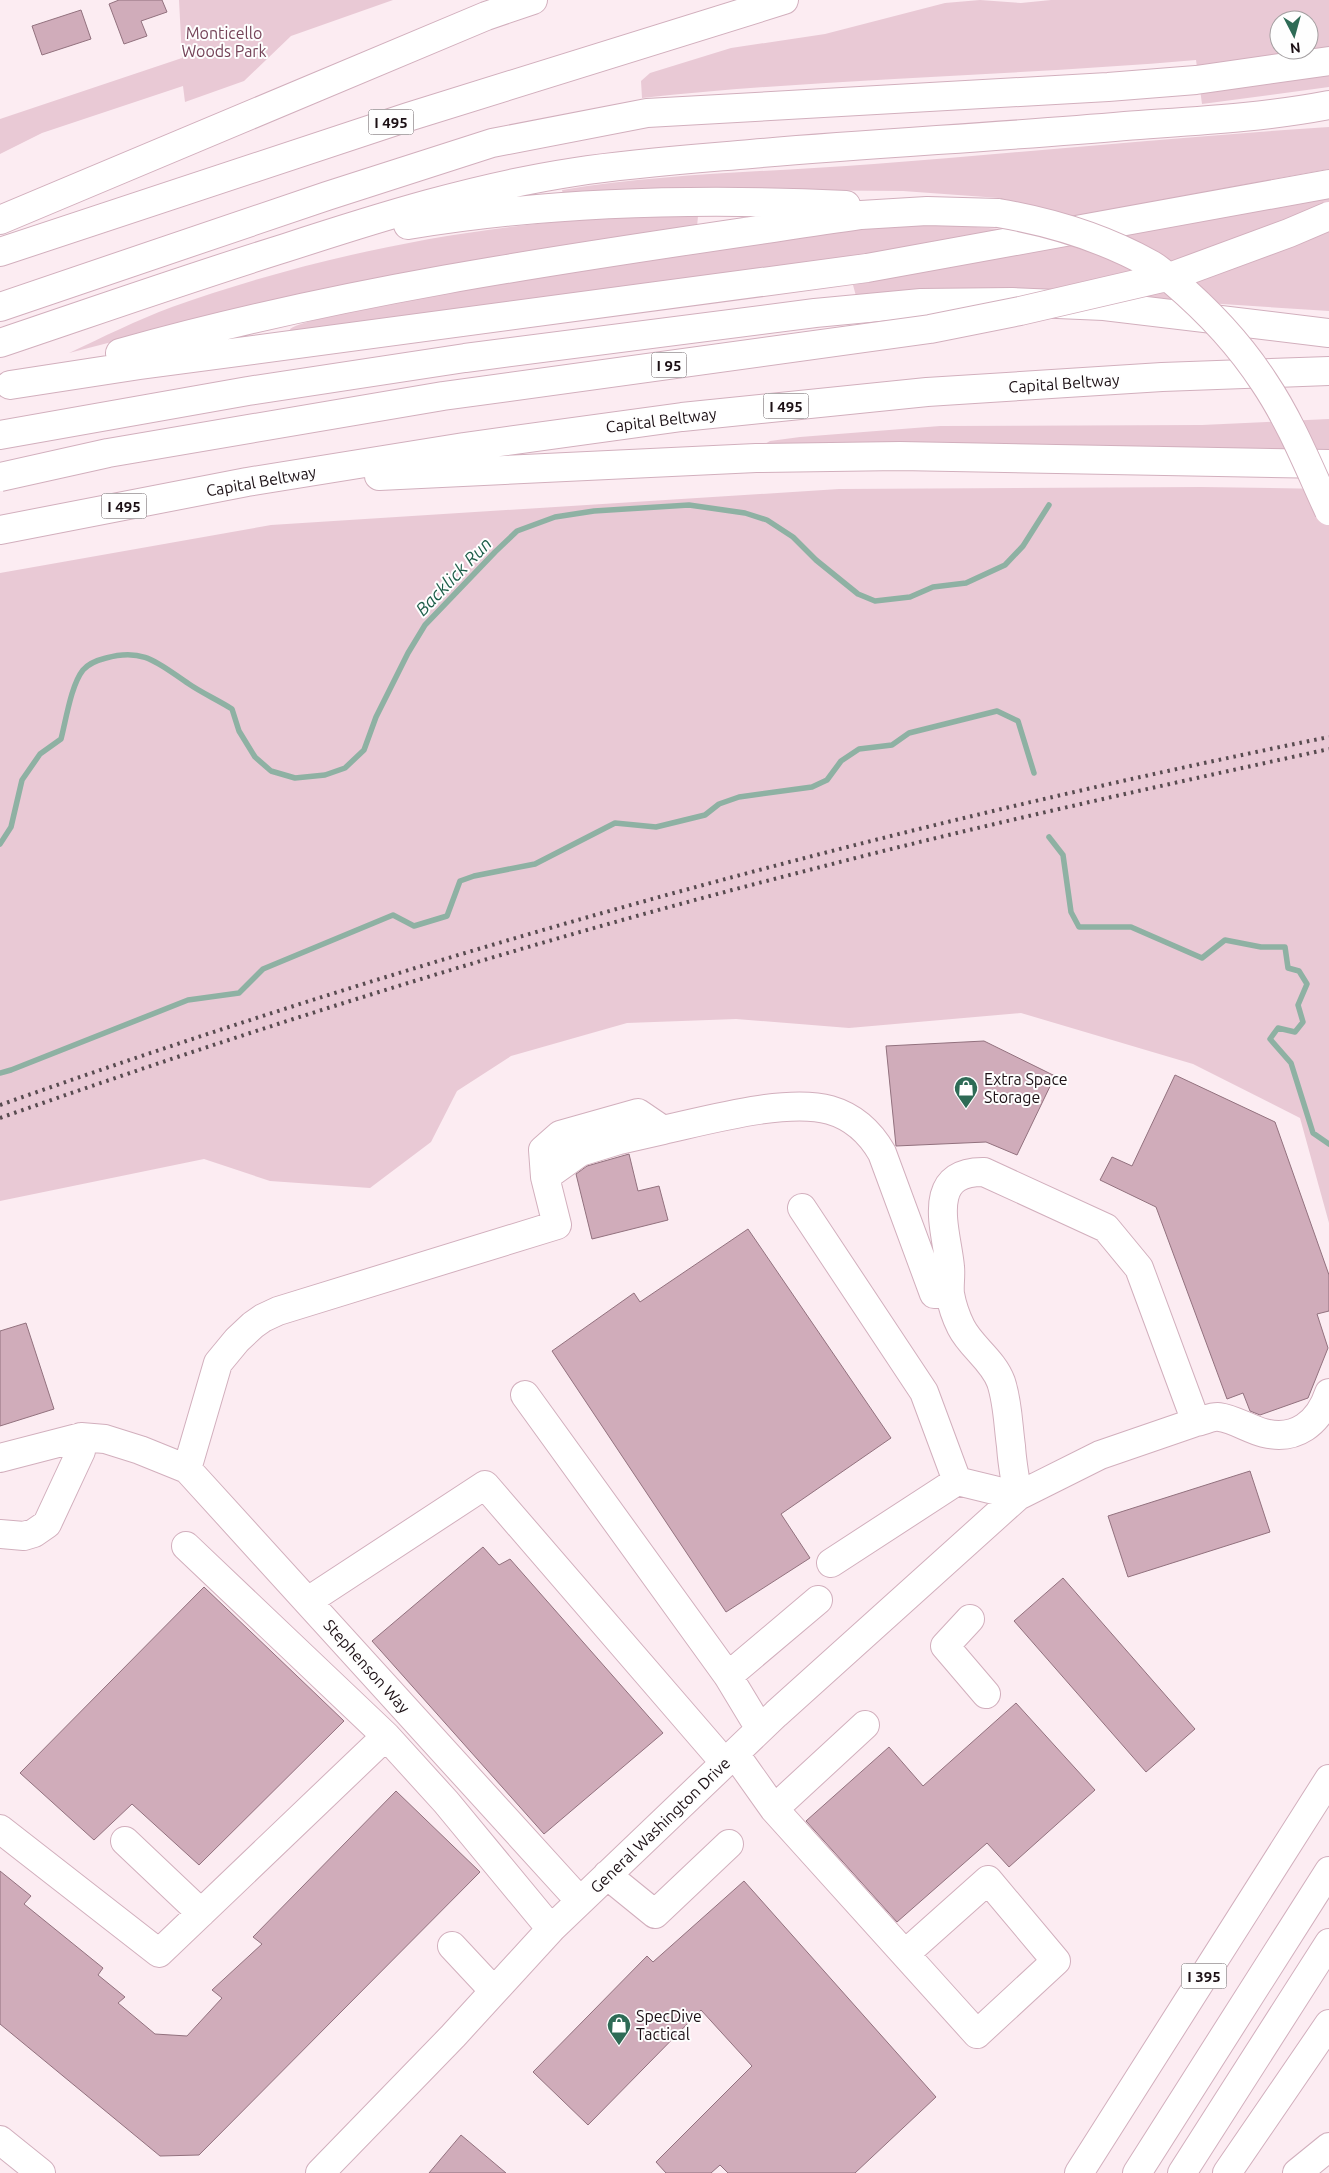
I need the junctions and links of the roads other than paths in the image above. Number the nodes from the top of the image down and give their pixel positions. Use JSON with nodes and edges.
{"nodes":[{"id":1,"x":533,"y":0,"type":"edge"},
{"id":2,"x":545,"y":0,"type":"edge"},
{"id":3,"x":784,"y":0,"type":"edge"},
{"id":4,"x":486,"y":16,"type":"junction"},
{"id":5,"x":1329,"y":61,"type":"edge"},
{"id":6,"x":1321,"y":108,"type":"edge"},
{"id":7,"x":1329,"y":184,"type":"edge"},
{"id":8,"x":998,"y":213,"type":"junction"},
{"id":9,"x":1329,"y":216,"type":"edge"},
{"id":10,"x":0,"y":220,"type":"edge"},
{"id":11,"x":0,"y":252,"type":"edge"},
{"id":12,"x":185,"y":280,"type":"junction"},
{"id":13,"x":0,"y":307,"type":"edge"},
{"id":14,"x":1329,"y":333,"type":"edge"},
{"id":15,"x":0,"y":343,"type":"edge"},
{"id":16,"x":1329,"y":371,"type":"edge"},
{"id":17,"x":5,"y":386,"type":"edge"},
{"id":18,"x":0,"y":435,"type":"edge"},
{"id":19,"x":1329,"y":464,"type":"edge"},
{"id":20,"x":0,"y":477,"type":"edge"},
{"id":21,"x":247,"y":482,"type":"junction"},
{"id":22,"x":1329,"y":511,"type":"edge"},
{"id":23,"x":0,"y":530,"type":"edge"},
{"id":24,"x":802,"y":1208,"type":"dead end"},
{"id":25,"x":950,"y":1294,"type":"junction"},
{"id":26,"x":1329,"y":1393,"type":"edge"},
{"id":27,"x":525,"y":1395,"type":"dead end"},
{"id":28,"x":1196,"y":1422,"type":"junction"},
{"id":29,"x":81,"y":1437,"type":"junction"},
{"id":30,"x":0,"y":1458,"type":"edge"},
{"id":31,"x":187,"y":1469,"type":"junction"},
{"id":32,"x":957,"y":1481,"type":"junction"},
{"id":33,"x":1018,"y":1496,"type":"junction"},
{"id":34,"x":0,"y":1534,"type":"edge"},
{"id":35,"x":186,"y":1546,"type":"dead end"},
{"id":36,"x":831,"y":1563,"type":"dead end"},
{"id":37,"x":818,"y":1600,"type":"dead end"},
{"id":38,"x":308,"y":1601,"type":"junction"},
{"id":39,"x":970,"y":1619,"type":"dead end"},
{"id":40,"x":728,"y":1676,"type":"junction"},
{"id":41,"x":986,"y":1694,"type":"dead end"},
{"id":42,"x":865,"y":1725,"type":"dead end"},
{"id":43,"x":760,"y":1729,"type":"junction"},
{"id":44,"x":386,"y":1736,"type":"junction"},
{"id":45,"x":730,"y":1759,"type":"junction"},
{"id":46,"x":1329,"y":1779,"type":"edge"},
{"id":47,"x":774,"y":1809,"type":"junction"},
{"id":48,"x":0,"y":1828,"type":"edge"},
{"id":49,"x":125,"y":1841,"type":"dead end"},
{"id":50,"x":728,"y":1844,"type":"dead end"},
{"id":51,"x":1329,"y":1871,"type":"edge"},
{"id":52,"x":607,"y":1875,"type":"junction"},
{"id":53,"x":580,"y":1901,"type":"junction"},
{"id":54,"x":201,"y":1913,"type":"junction"},
{"id":55,"x":551,"y":1928,"type":"junction"},
{"id":56,"x":1329,"y":1943,"type":"edge"},
{"id":57,"x":452,"y":1946,"type":"dead end"},
{"id":58,"x":906,"y":1954,"type":"junction"},
{"id":59,"x":494,"y":1991,"type":"junction"},
{"id":60,"x":1329,"y":2024,"type":"edge"},
{"id":61,"x":0,"y":2140,"type":"edge"},
{"id":62,"x":1329,"y":2147,"type":"edge"},
{"id":63,"x":41,"y":2173,"type":"edge"},
{"id":64,"x":320,"y":2173,"type":"edge"},
{"id":65,"x":1079,"y":2173,"type":"edge"},
{"id":66,"x":1137,"y":2173,"type":"edge"},
{"id":67,"x":1182,"y":2173,"type":"edge"},
{"id":68,"x":1227,"y":2173,"type":"edge"},
{"id":69,"x":1297,"y":2173,"type":"edge"}],
"edges":[{"from":1,"to":4,"type":"main road"},
{"from":2,"to":4,"type":"main road"},
{"from":3,"to":11,"type":"main road","number":"I 495"},
{"from":4,"to":10,"type":"main road"},
{"from":5,"to":13,"type":"main road"},
{"from":6,"to":12,"type":"main road"},
{"from":7,"to":17,"type":"main road"},
{"from":8,"to":12,"type":"main road"},
{"from":8,"to":17,"type":"main road"},
{"from":8,"to":22,"type":"main road","bridge":true},
{"from":9,"to":20,"type":"main road","number":"I 95","bridge":true},
{"from":12,"to":15,"type":"main road"},
{"from":14,"to":18,"type":"main road"},
{"from":16,"to":21,"type":"main road","name":"Capital Beltway","number":"I 495"},
{"from":19,"to":21,"type":"main road"},
{"from":21,"to":23,"type":"main road","name":"Capital Beltway","number":"I 495"},
{"from":24,"to":32,"type":"main road"},
{"from":25,"to":28,"type":"main road"},
{"from":25,"to":31,"type":"main road"},
{"from":25,"to":33,"type":"main road"},
{"from":26,"to":28,"type":"main road","name":"General Washington Drive"},
{"from":27,"to":40,"type":"main road"},
{"from":28,"to":33,"type":"main road","name":"General Washington Drive"},
{"from":29,"to":30,"type":"main road","name":"Stephenson Way"},
{"from":29,"to":31,"type":"main road","name":"Stephenson Way"},
{"from":29,"to":34,"type":"main road"},
{"from":31,"to":38,"type":"main road","name":"Stephenson Way"},
{"from":32,"to":33,"type":"main road"},
{"from":32,"to":36,"type":"main road"},
{"from":33,"to":43,"type":"main road","name":"General Washington Drive"},
{"from":35,"to":44,"type":"main road"},
{"from":37,"to":40,"type":"main road"},
{"from":38,"to":45,"type":"main road"},
{"from":38,"to":53,"type":"main road","name":"Stephenson Way"},
{"from":39,"to":41,"type":"main road"},
{"from":40,"to":43,"type":"main road"},
{"from":42,"to":47,"type":"main road"},
{"from":43,"to":45,"type":"main road","name":"General Washington Drive"},
{"from":44,"to":54,"type":"main road"},
{"from":44,"to":55,"type":"main road"},
{"from":45,"to":47,"type":"main road"},
{"from":45,"to":52,"type":"main road","name":"General Washington Drive"},
{"from":46,"to":65,"type":"main road","number":"I 395"},
{"from":47,"to":58,"type":"main road"},
{"from":48,"to":54,"type":"main road"},
{"from":49,"to":54,"type":"main road"},
{"from":50,"to":52,"type":"main road"},
{"from":51,"to":66,"type":"main road"},
{"from":52,"to":53,"type":"main road","name":"General Washington Drive"},
{"from":53,"to":55,"type":"main road","name":"General Washington Drive"},
{"from":55,"to":59,"type":"main road","name":"General Washington Drive"},
{"from":56,"to":67,"type":"main road"},
{"from":57,"to":59,"type":"main road"},
{"from":58,"to":58,"type":"main road"},
{"from":59,"to":64,"type":"main road","name":"General Washington Drive"},
{"from":60,"to":68,"type":"main road"},
{"from":61,"to":63,"type":"main road"},
{"from":62,"to":69,"type":"main road"}]}
